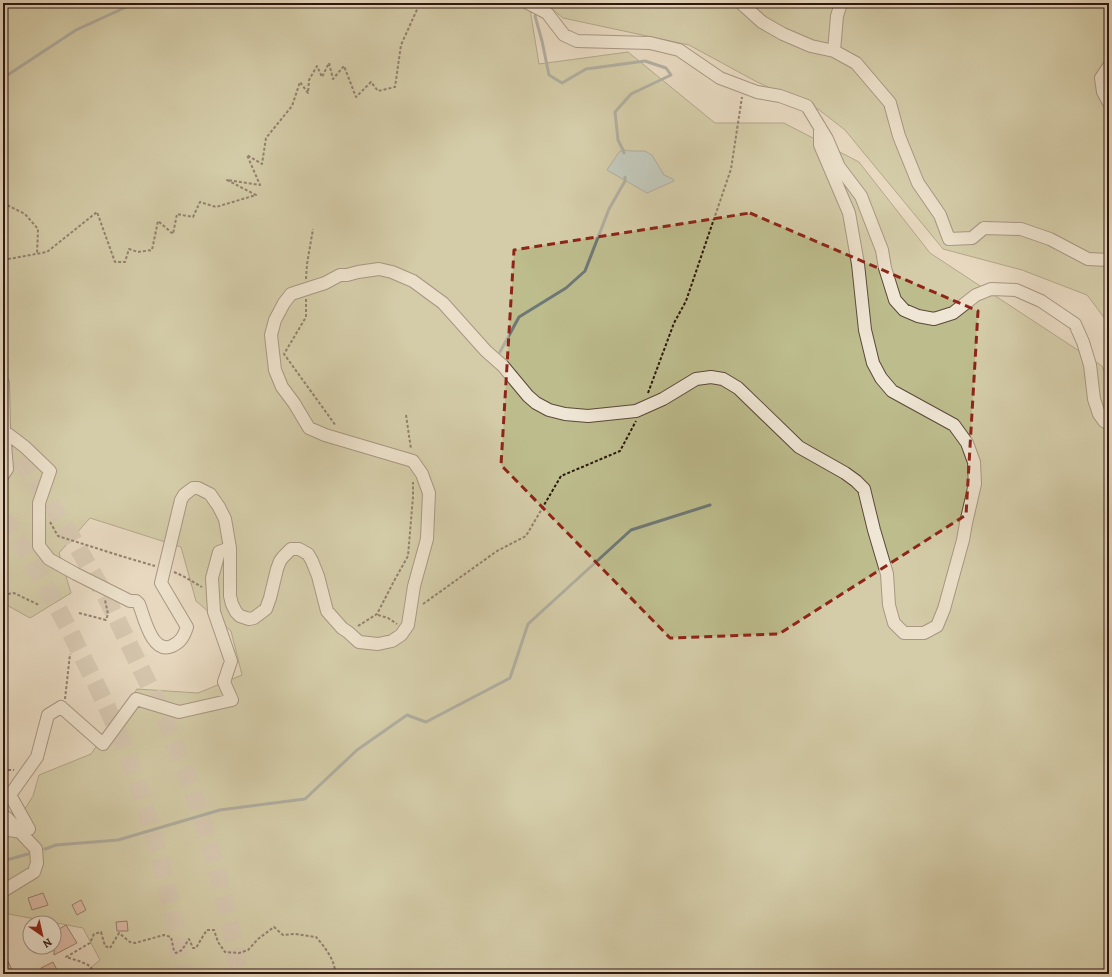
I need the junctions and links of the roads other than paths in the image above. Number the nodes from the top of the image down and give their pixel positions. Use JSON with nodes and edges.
{"nodes":[{"id":1,"x":528,"y":3,"type":"edge"},
{"id":2,"x":741,"y":3,"type":"edge"},
{"id":3,"x":841,"y":3,"type":"edge"},
{"id":4,"x":834,"y":51,"type":"junction"},
{"id":5,"x":1109,"y":66,"type":"edge"},
{"id":6,"x":1109,"y":103,"type":"edge"},
{"id":7,"x":820,"y":127,"type":"junction"},
{"id":8,"x":1109,"y":260,"type":"edge"},
{"id":9,"x":3,"y":383,"type":"edge"},
{"id":10,"x":1109,"y":424,"type":"edge"},
{"id":11,"x":4,"y":431,"type":"junction"},
{"id":12,"x":3,"y":475,"type":"edge"},
{"id":13,"x":230,"y":548,"type":"junction"},
{"id":14,"x":3,"y":815,"type":"edge"},
{"id":15,"x":3,"y":829,"type":"edge"},
{"id":16,"x":21,"y":832,"type":"junction"},
{"id":17,"x":3,"y":891,"type":"edge"}],
"edges":[{"from":1,"to":7,"type":"street"},
{"from":2,"to":4,"type":"street"},
{"from":3,"to":4,"type":"street"},
{"from":4,"to":8,"type":"street"},
{"from":5,"to":6,"type":"street"},
{"from":7,"to":10,"type":"street"},
{"from":7,"to":13,"type":"street"},
{"from":9,"to":11,"type":"street"},
{"from":11,"to":12,"type":"street"},
{"from":11,"to":13,"type":"street"},
{"from":13,"to":16,"type":"street"},
{"from":14,"to":16,"type":"street"},
{"from":15,"to":16,"type":"street"},
{"from":16,"to":17,"type":"street"}]}
